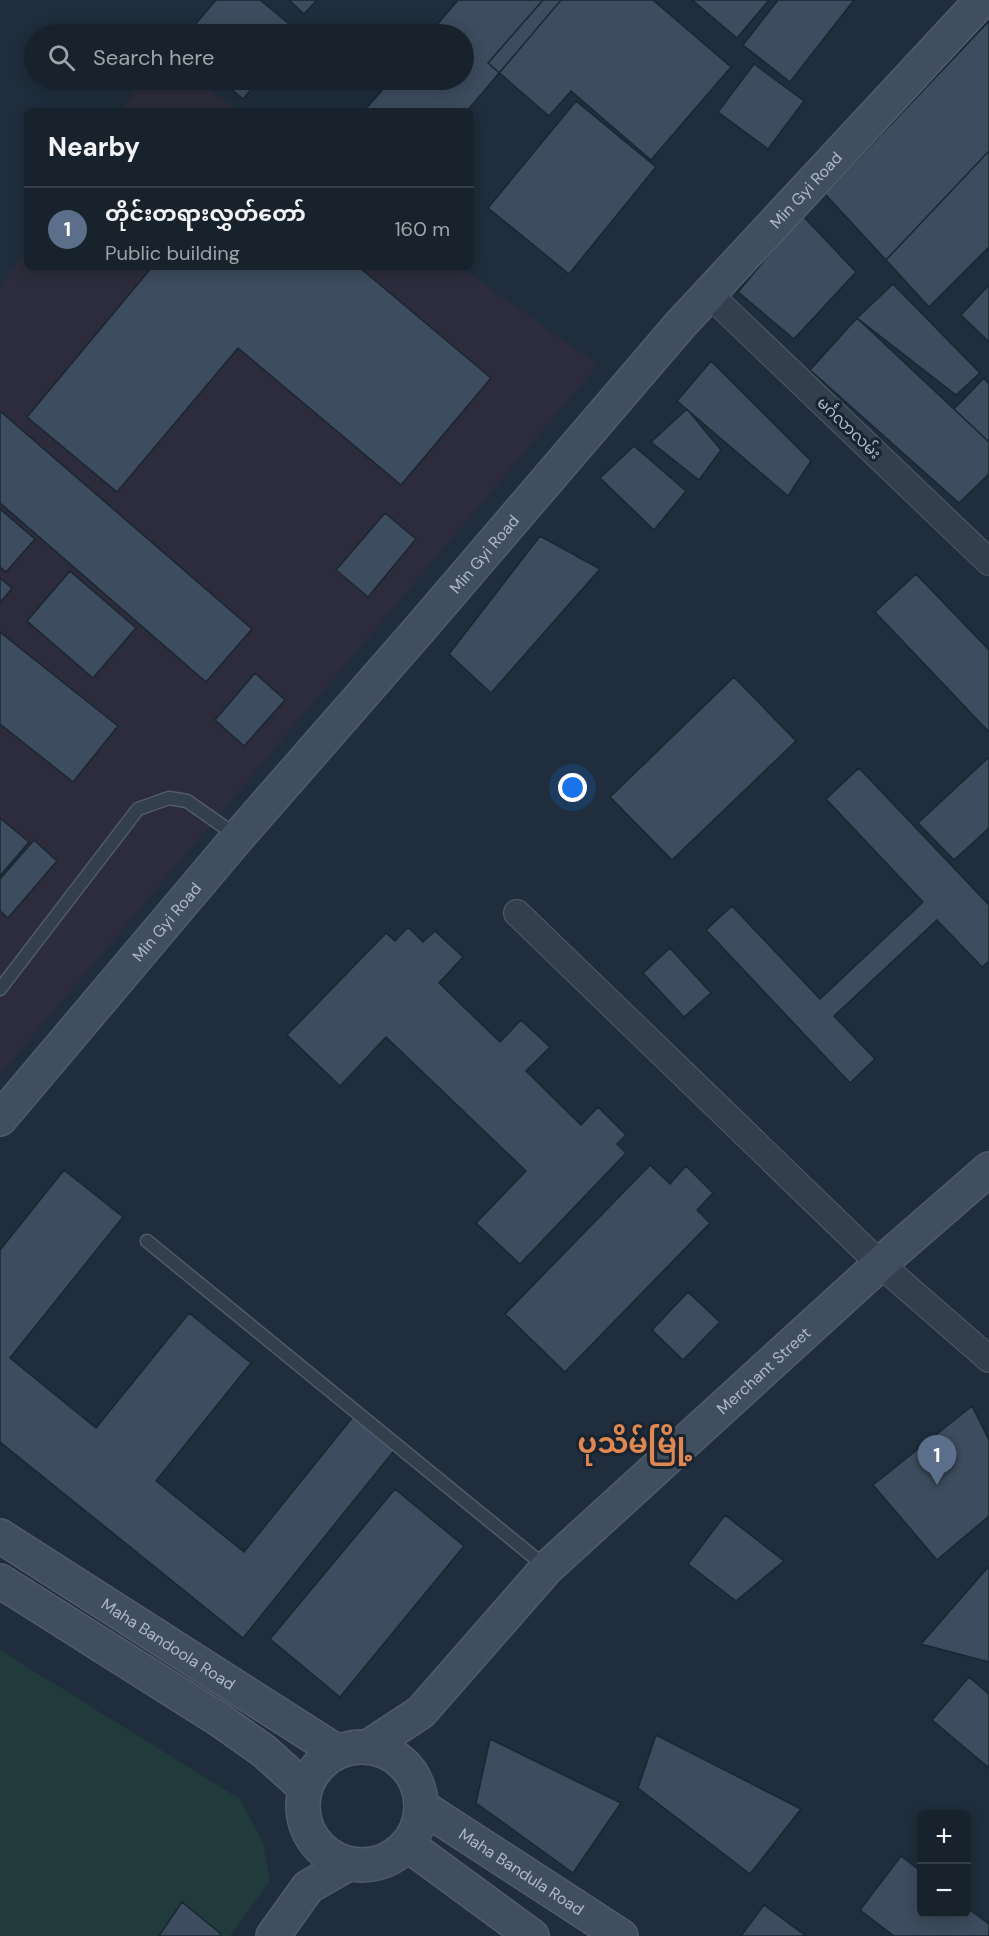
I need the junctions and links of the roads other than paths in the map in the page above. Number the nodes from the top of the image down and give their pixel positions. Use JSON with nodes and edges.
{"nodes":[{"id":1,"x":982,"y":0,"type":"edge"},
{"id":2,"x":709,"y":294,"type":"junction"},
{"id":3,"x":989,"y":562,"type":"edge"},
{"id":4,"x":238,"y":837,"type":"junction"},
{"id":5,"x":517,"y":913,"type":"dead end"},
{"id":6,"x":0,"y":989,"type":"edge"},
{"id":7,"x":0,"y":1119,"type":"edge"},
{"id":8,"x":989,"y":1170,"type":"edge"},
{"id":9,"x":147,"y":1241,"type":"dead end"},
{"id":10,"x":880,"y":1264,"type":"junction"},
{"id":11,"x":989,"y":1359,"type":"edge"},
{"id":12,"x":0,"y":1536,"type":"edge"},
{"id":13,"x":547,"y":1568,"type":"junction"},
{"id":14,"x":0,"y":1581,"type":"edge"},
{"id":15,"x":421,"y":1712,"type":"junction"},
{"id":16,"x":352,"y":1749,"type":"junction"},
{"id":17,"x":406,"y":1767,"type":"junction"},
{"id":18,"x":305,"y":1788,"type":"junction"},
{"id":19,"x":421,"y":1806,"type":"junction"},
{"id":20,"x":311,"y":1835,"type":"junction"},
{"id":21,"x":408,"y":1845,"type":"junction"},
{"id":22,"x":348,"y":1864,"type":"junction"},
{"id":23,"x":308,"y":1887,"type":"junction"},
{"id":24,"x":273,"y":1936,"type":"edge"},
{"id":25,"x":531,"y":1936,"type":"edge"},
{"id":26,"x":621,"y":1936,"type":"edge"}],
"edges":[{"from":1,"to":2,"type":"main road","name":"Min Gyi Road"},
{"from":2,"to":3,"type":"street","name":"မင်္ဂလာလမ်း"},
{"from":2,"to":4,"type":"main road","name":"Min Gyi Road"},
{"from":4,"to":6,"type":"lane"},
{"from":4,"to":7,"type":"main road","name":"Min Gyi Road"},
{"from":5,"to":10,"type":"street"},
{"from":8,"to":10,"type":"main road","name":"Merchant Street"},
{"from":9,"to":13,"type":"lane"},
{"from":10,"to":11,"type":"street"},
{"from":10,"to":13,"type":"main road","name":"Merchant Street"},
{"from":12,"to":16,"type":"main road","name":"Maha Bandoola Road"},
{"from":13,"to":15,"type":"main road","name":"Merchant Street"},
{"from":14,"to":18,"type":"main road"},
{"from":15,"to":16,"type":"main road","name":"Merchant Street"},
{"from":15,"to":17,"type":"main road","name":"Merchant Street"},
{"from":16,"to":17,"type":"main road"},
{"from":16,"to":18,"type":"main road"},
{"from":17,"to":19,"type":"main road"},
{"from":18,"to":20,"type":"main road"},
{"from":19,"to":21,"type":"main road"},
{"from":19,"to":26,"type":"main road","name":"Maha Bandula Road"},
{"from":20,"to":22,"type":"main road"},
{"from":20,"to":23,"type":"main road"},
{"from":21,"to":22,"type":"main road"},
{"from":21,"to":25,"type":"main road"},
{"from":22,"to":23,"type":"main road"},
{"from":23,"to":24,"type":"main road"}]}
